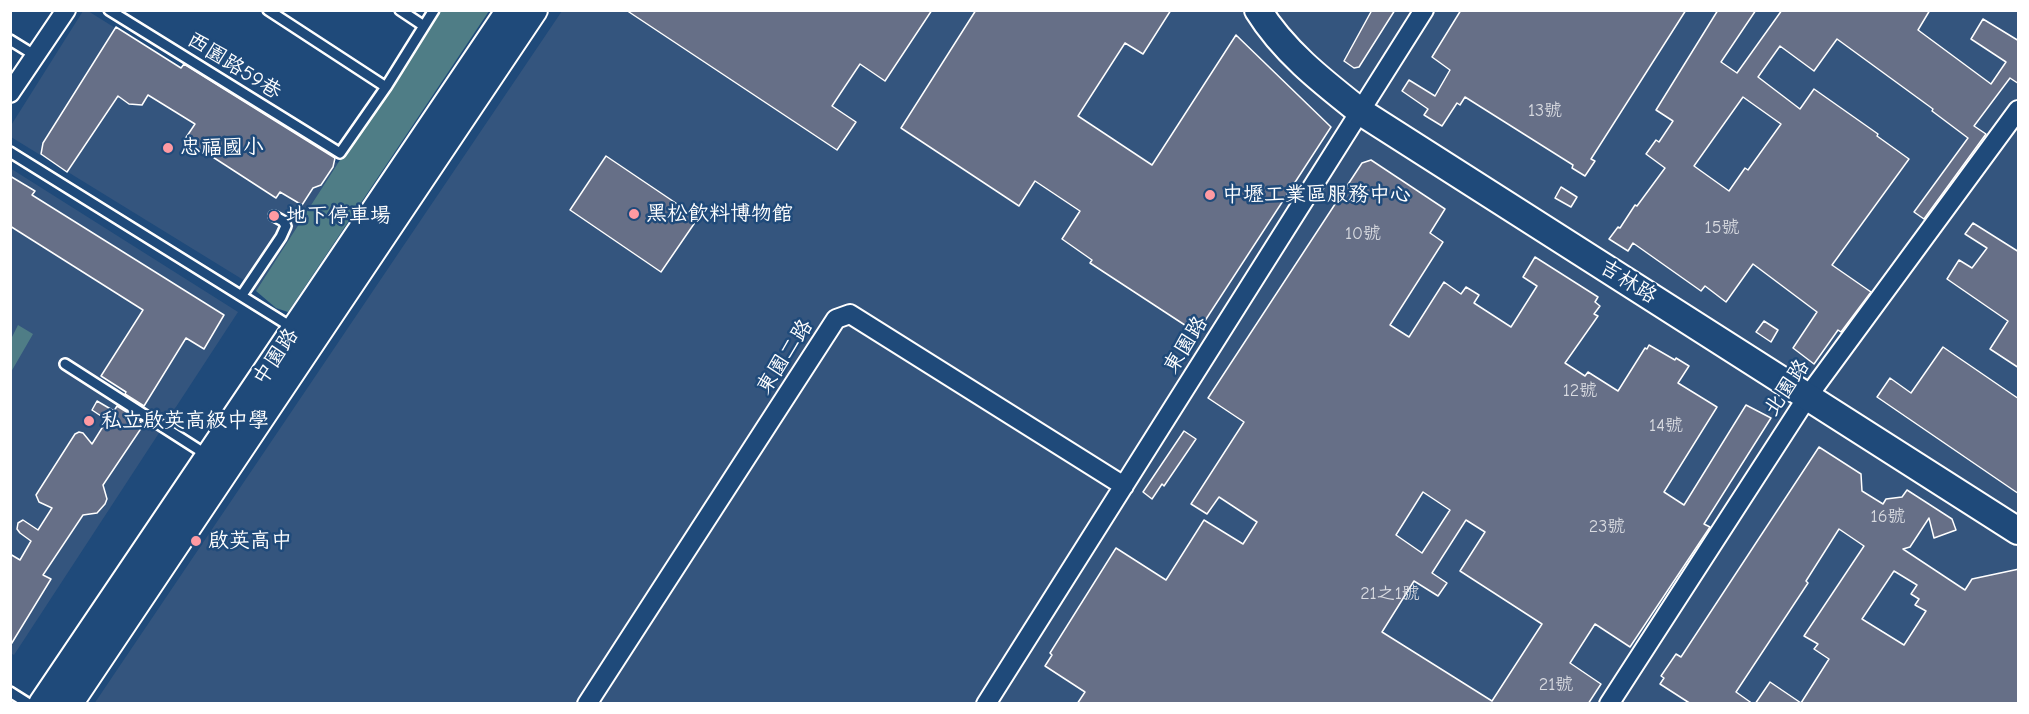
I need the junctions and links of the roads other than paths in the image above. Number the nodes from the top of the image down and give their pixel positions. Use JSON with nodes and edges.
{"nodes":[{"id":1,"x":66,"y":10,"type":"edge"},
{"id":2,"x":109,"y":10,"type":"edge"},
{"id":3,"x":268,"y":10,"type":"edge"},
{"id":4,"x":400,"y":10,"type":"edge"},
{"id":5,"x":434,"y":10,"type":"edge"},
{"id":6,"x":510,"y":10,"type":"edge"},
{"id":7,"x":534,"y":10,"type":"edge"},
{"id":8,"x":1258,"y":10,"type":"edge"},
{"id":9,"x":1424,"y":10,"type":"edge"},
{"id":10,"x":424,"y":26,"type":"junction"},
{"id":11,"x":10,"y":40,"type":"edge"},
{"id":12,"x":36,"y":56,"type":"junction"},
{"id":13,"x":386,"y":87,"type":"junction"},
{"id":14,"x":10,"y":93,"type":"edge"},
{"id":15,"x":2019,"y":110,"type":"edge"},
{"id":16,"x":1361,"y":112,"type":"junction"},
{"id":17,"x":10,"y":152,"type":"edge"},
{"id":18,"x":274,"y":216,"type":"dead end"},
{"id":19,"x":242,"y":295,"type":"junction"},
{"id":20,"x":304,"y":334,"type":"junction"},
{"id":21,"x":65,"y":364,"type":"dead end"},
{"id":22,"x":1808,"y":396,"type":"junction"},
{"id":23,"x":219,"y":462,"type":"junction"},
{"id":24,"x":1124,"y":486,"type":"junction"},
{"id":25,"x":2019,"y":531,"type":"edge"},
{"id":26,"x":10,"y":692,"type":"edge"},
{"id":27,"x":29,"y":704,"type":"edge"},
{"id":28,"x":42,"y":704,"type":"edge"},
{"id":29,"x":69,"y":704,"type":"edge"},
{"id":30,"x":587,"y":704,"type":"edge"},
{"id":31,"x":986,"y":704,"type":"edge"},
{"id":32,"x":1609,"y":704,"type":"edge"}],
"edges":[{"from":1,"to":12,"type":"street"},
{"from":2,"to":13,"type":"lane","name":"西園路59巷"},
{"from":3,"to":13,"type":"lane"},
{"from":4,"to":10,"type":"lane"},
{"from":5,"to":10,"type":"lane"},
{"from":6,"to":20,"type":"main road","name":"中園路"},
{"from":7,"to":20,"type":"main road","name":"中園路"},
{"from":8,"to":16,"type":"main road","name":"吉林路"},
{"from":9,"to":16,"type":"street","name":"東園路"},
{"from":10,"to":13,"type":"lane"},
{"from":11,"to":12,"type":"lane"},
{"from":12,"to":14,"type":"street"},
{"from":15,"to":22,"type":"street","name":"北園路"},
{"from":16,"to":22,"type":"main road","name":"吉林路"},
{"from":16,"to":24,"type":"street","name":"東園路"},
{"from":17,"to":19,"type":"lane"},
{"from":18,"to":19,"type":"lane"},
{"from":19,"to":20,"type":"lane"},
{"from":20,"to":23,"type":"main road","name":"中園路"},
{"from":21,"to":23,"type":"lane"},
{"from":22,"to":25,"type":"main road","name":"吉林路"},
{"from":22,"to":32,"type":"street","name":"北園路"},
{"from":23,"to":28,"type":"main road","name":"中園路"},
{"from":23,"to":29,"type":"main road","name":"中園路"},
{"from":24,"to":30,"type":"street","name":"東園二路"},
{"from":24,"to":31,"type":"street","name":"東園路"},
{"from":26,"to":27,"type":"lane"}]}
